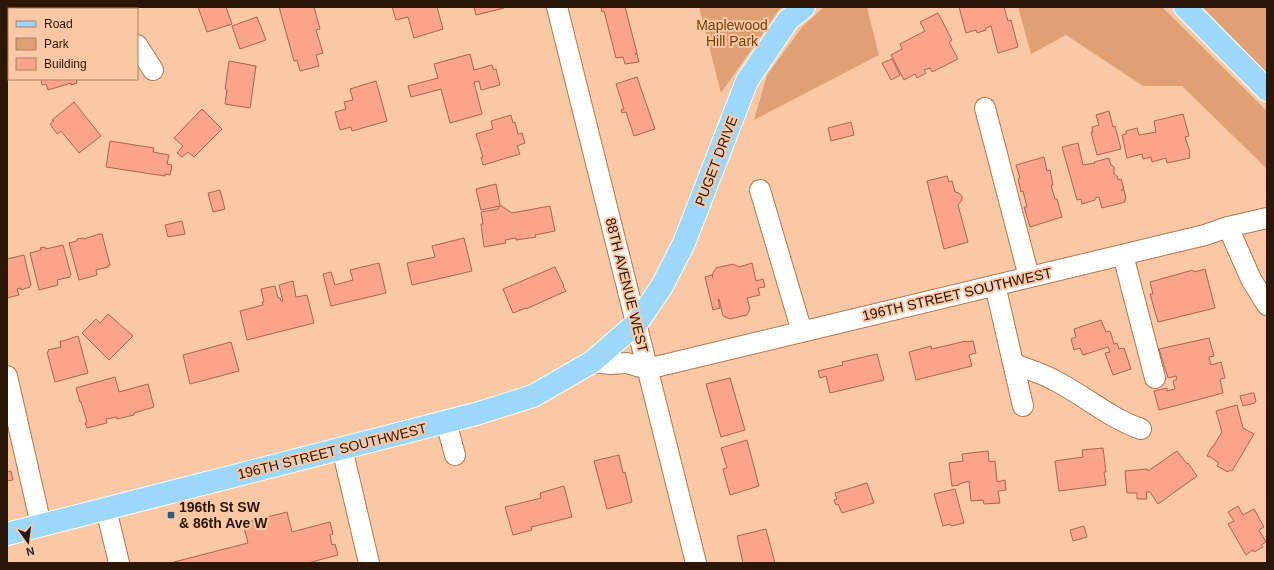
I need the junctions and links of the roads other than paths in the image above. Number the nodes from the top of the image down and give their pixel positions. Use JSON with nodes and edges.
{"nodes":[{"id":1,"x":558,"y":7,"type":"edge"},
{"id":2,"x":804,"y":7,"type":"edge"},
{"id":3,"x":1185,"y":7,"type":"edge"},
{"id":4,"x":138,"y":47,"type":"edge"},
{"id":5,"x":153,"y":70,"type":"dead end"},
{"id":6,"x":1267,"y":90,"type":"edge"},
{"id":7,"x":985,"y":108,"type":"dead end"},
{"id":8,"x":760,"y":190,"type":"dead end"},
{"id":9,"x":1267,"y":218,"type":"edge"},
{"id":10,"x":1228,"y":227,"type":"junction"},
{"id":11,"x":1123,"y":255,"type":"junction"},
{"id":12,"x":1029,"y":277,"type":"junction"},
{"id":13,"x":995,"y":286,"type":"junction"},
{"id":14,"x":1267,"y":305,"type":"edge"},
{"id":15,"x":637,"y":323,"type":"junction"},
{"id":16,"x":802,"y":332,"type":"junction"},
{"id":17,"x":592,"y":362,"type":"junction"},
{"id":18,"x":1014,"y":364,"type":"junction"},
{"id":19,"x":647,"y":368,"type":"junction"},
{"id":20,"x":7,"y":376,"type":"edge"},
{"id":21,"x":1155,"y":378,"type":"dead end"},
{"id":22,"x":1023,"y":406,"type":"dead end"},
{"id":23,"x":446,"y":422,"type":"junction"},
{"id":24,"x":1141,"y":429,"type":"dead end"},
{"id":25,"x":342,"y":448,"type":"junction"},
{"id":26,"x":454,"y":455,"type":"dead end"},
{"id":27,"x":106,"y":508,"type":"junction"},
{"id":28,"x":41,"y":525,"type":"junction"},
{"id":29,"x":7,"y":534,"type":"edge"},
{"id":30,"x":119,"y":563,"type":"edge"},
{"id":31,"x":369,"y":563,"type":"edge"},
{"id":32,"x":696,"y":563,"type":"edge"}],
"edges":[{"from":1,"to":15,"type":"street","name":"88TH AVENUE WEST"},
{"from":2,"to":15,"type":"main road","name":"PUGET DRIVE"},
{"from":3,"to":6,"type":"main road"},
{"from":4,"to":5,"type":"street"},
{"from":7,"to":12,"type":"street"},
{"from":8,"to":16,"type":"street"},
{"from":9,"to":10,"type":"street","name":"196TH STREET SOUTHWEST"},
{"from":10,"to":11,"type":"street","name":"196TH STREET SOUTHWEST"},
{"from":10,"to":14,"type":"street"},
{"from":11,"to":12,"type":"street","name":"196TH STREET SOUTHWEST"},
{"from":11,"to":21,"type":"street"},
{"from":12,"to":13,"type":"street","name":"196TH STREET SOUTHWEST"},
{"from":13,"to":16,"type":"street","name":"196TH STREET SOUTHWEST"},
{"from":13,"to":18,"type":"street"},
{"from":15,"to":17,"type":"main road","name":"196TH STREET SOUTHWEST"},
{"from":15,"to":19,"type":"street","name":"88TH AVENUE WEST"},
{"from":16,"to":19,"type":"street","name":"196TH STREET SOUTHWEST"},
{"from":17,"to":19,"type":"street"},
{"from":17,"to":23,"type":"main road","name":"196TH STREET SOUTHWEST"},
{"from":18,"to":22,"type":"street"},
{"from":18,"to":24,"type":"street"},
{"from":19,"to":32,"type":"street","name":"88TH AVENUE WEST"},
{"from":20,"to":28,"type":"street"},
{"from":23,"to":25,"type":"main road","name":"196TH STREET SOUTHWEST"},
{"from":23,"to":26,"type":"street"},
{"from":25,"to":27,"type":"main road","name":"196TH STREET SOUTHWEST"},
{"from":25,"to":31,"type":"street"},
{"from":27,"to":28,"type":"main road","name":"196TH STREET SOUTHWEST"},
{"from":27,"to":30,"type":"street"},
{"from":28,"to":29,"type":"main road","name":"196TH STREET SOUTHWEST"}]}
